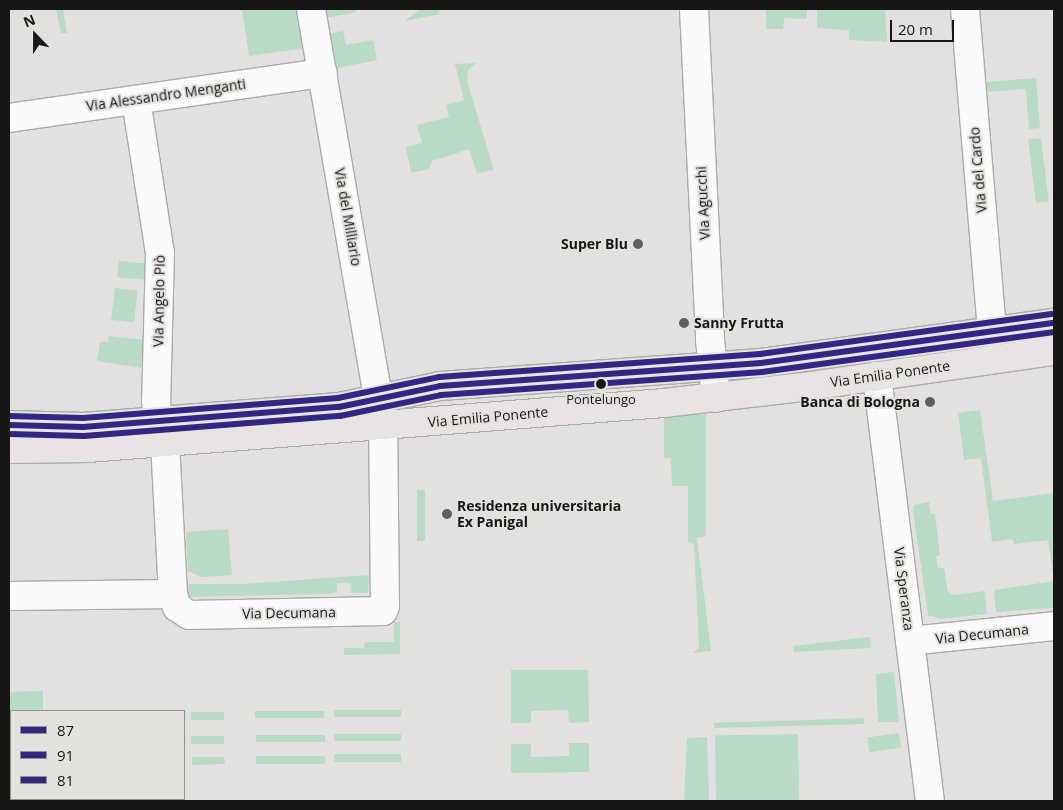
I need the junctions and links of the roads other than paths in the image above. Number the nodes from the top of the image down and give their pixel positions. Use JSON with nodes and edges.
{"nodes":[{"id":1,"x":311,"y":9,"type":"edge"},
{"id":2,"x":694,"y":9,"type":"edge"},
{"id":3,"x":965,"y":9,"type":"edge"},
{"id":4,"x":323,"y":72,"type":"junction"},
{"id":5,"x":136,"y":100,"type":"junction"},
{"id":6,"x":9,"y":118,"type":"edge"},
{"id":7,"x":1054,"y":323,"type":"edge"},
{"id":8,"x":992,"y":332,"type":"junction"},
{"id":9,"x":1054,"y":351,"type":"edge"},
{"id":10,"x":712,"y":366,"type":"junction"},
{"id":11,"x":877,"y":376,"type":"junction"},
{"id":12,"x":716,"y":398,"type":"junction"},
{"id":13,"x":381,"y":413,"type":"junction"},
{"id":14,"x":162,"y":432,"type":"junction"},
{"id":15,"x":9,"y":433,"type":"edge"},
{"id":16,"x":173,"y":594,"type":"junction"},
{"id":17,"x":9,"y":596,"type":"edge"},
{"id":18,"x":1054,"y":626,"type":"edge"},
{"id":19,"x":910,"y":641,"type":"junction"},
{"id":20,"x":930,"y":801,"type":"edge"}],
"edges":[{"from":1,"to":4,"type":"street","name":"Via del Milliario"},
{"from":2,"to":10,"type":"street","name":"Via Agucchi"},
{"from":3,"to":8,"type":"street","name":"Via del Cardo"},
{"from":4,"to":5,"type":"street","name":"Via Alessandro Menganti"},
{"from":4,"to":13,"type":"street","name":"Via del Milliario"},
{"from":5,"to":6,"type":"street","name":"Via Alessandro Menganti"},
{"from":5,"to":14,"type":"street","name":"Via Angelo Piò"},
{"from":7,"to":8,"type":"main road","name":"Via Emilia Ponente"},
{"from":8,"to":10,"type":"main road","name":"Via Emilia Ponente"},
{"from":9,"to":11,"type":"main road","name":"Via Emilia Ponente"},
{"from":10,"to":12,"type":"street","name":"Via Agucchi"},
{"from":10,"to":13,"type":"main road","name":"Via Emilia Ponente"},
{"from":11,"to":12,"type":"main road","name":"Via Emilia Ponente"},
{"from":11,"to":19,"type":"street","name":"Via Speranza"},
{"from":12,"to":13,"type":"main road","name":"Via Emilia Ponente"},
{"from":13,"to":14,"type":"main road","name":"Via Emilia Ponente"},
{"from":13,"to":16,"type":"street","name":"Via Decumana"},
{"from":14,"to":15,"type":"main road","name":"Via Emilia Ponente"},
{"from":14,"to":16,"type":"street"},
{"from":16,"to":17,"type":"street"},
{"from":18,"to":19,"type":"street","name":"Via Decumana"},
{"from":19,"to":20,"type":"street","name":"Via Speranza"}]}
